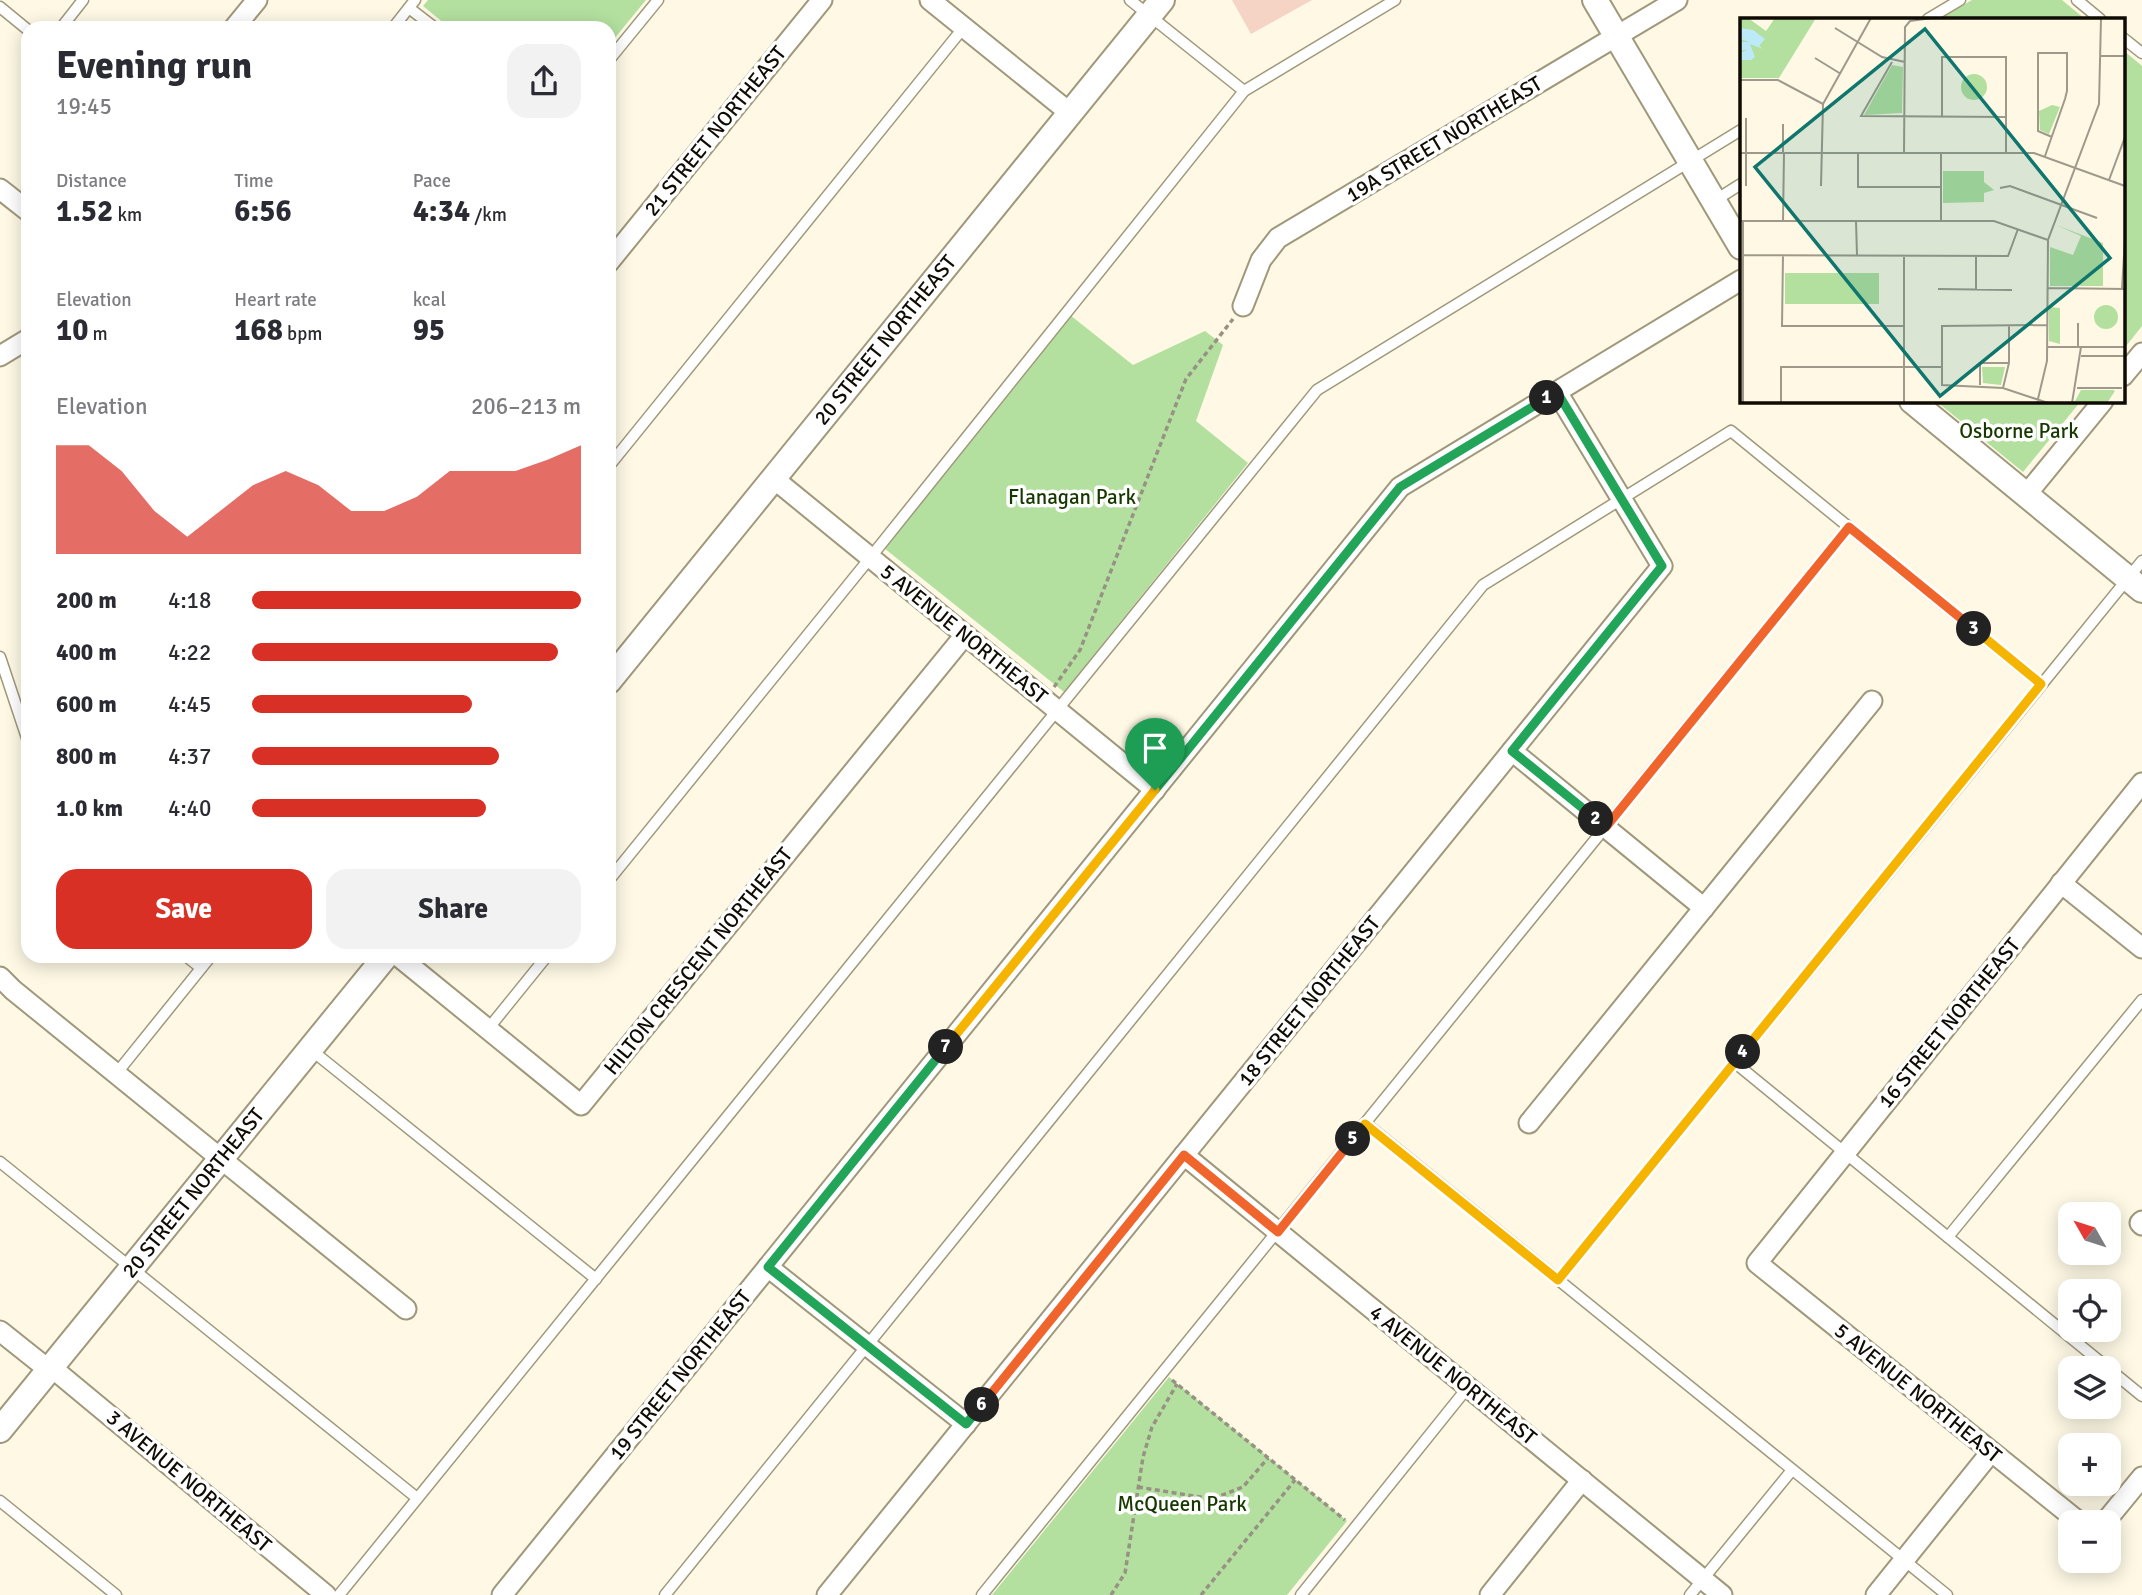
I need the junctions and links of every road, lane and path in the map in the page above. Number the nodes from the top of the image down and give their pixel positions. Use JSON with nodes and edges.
{"nodes":[{"id":1,"x":83,"y":0,"type":"edge"},
{"id":2,"x":257,"y":0,"type":"edge"},
{"id":3,"x":658,"y":0,"type":"edge"},
{"id":4,"x":822,"y":0,"type":"edge"},
{"id":5,"x":930,"y":0,"type":"edge"},
{"id":6,"x":1395,"y":0,"type":"edge"},
{"id":7,"x":1595,"y":0,"type":"edge"},
{"id":8,"x":1677,"y":0,"type":"edge"},
{"id":9,"x":1960,"y":0,"type":"edge"},
{"id":10,"x":2077,"y":0,"type":"edge"},
{"id":11,"x":412,"y":4,"type":"edge"},
{"id":12,"x":1147,"y":5,"type":"edge"},
{"id":13,"x":0,"y":7,"type":"edge"},
{"id":14,"x":1930,"y":18,"type":"edge"},
{"id":15,"x":2100,"y":18,"type":"edge"},
{"id":16,"x":66,"y":21,"type":"edge"},
{"id":17,"x":240,"y":21,"type":"edge"},
{"id":18,"x":399,"y":21,"type":"edge"},
{"id":19,"x":428,"y":21,"type":"edge"},
{"id":20,"x":21,"y":24,"type":"edge"},
{"id":21,"x":964,"y":27,"type":"junction"},
{"id":22,"x":1616,"y":36,"type":"junction"},
{"id":23,"x":2124,"y":38,"type":"edge"},
{"id":24,"x":616,"y":51,"type":"edge"},
{"id":25,"x":2142,"y":53,"type":"edge"},
{"id":26,"x":1244,"y":91,"type":"junction"},
{"id":27,"x":1070,"y":113,"type":"junction"},
{"id":28,"x":1740,"y":131,"type":"edge"},
{"id":29,"x":1690,"y":160,"type":"junction"},
{"id":30,"x":1740,"y":185,"type":"edge"},
{"id":31,"x":0,"y":188,"type":"edge"},
{"id":32,"x":1714,"y":201,"type":"junction"},
{"id":33,"x":21,"y":206,"type":"edge"},
{"id":34,"x":1740,"y":245,"type":"edge"},
{"id":35,"x":616,"y":253,"type":"edge"},
{"id":36,"x":1740,"y":281,"type":"edge"},
{"id":37,"x":1243,"y":306,"type":"joint"},
{"id":38,"x":21,"y":343,"type":"edge"},
{"id":39,"x":2142,"y":353,"type":"edge"},
{"id":40,"x":0,"y":356,"type":"edge"},
{"id":41,"x":2124,"y":375,"type":"edge"},
{"id":42,"x":1557,"y":392,"type":"junction"},
{"id":43,"x":1913,"y":402,"type":"edge"},
{"id":44,"x":2102,"y":402,"type":"edge"},
{"id":45,"x":616,"y":457,"type":"edge"},
{"id":46,"x":773,"y":478,"type":"junction"},
{"id":47,"x":2026,"y":495,"type":"junction"},
{"id":48,"x":1621,"y":499,"type":"junction"},
{"id":49,"x":1849,"y":527,"type":"junction"},
{"id":50,"x":870,"y":558,"type":"junction"},
{"id":51,"x":2137,"y":576,"type":"edge"},
{"id":52,"x":965,"y":635,"type":"junction"},
{"id":53,"x":0,"y":657,"type":"edge"},
{"id":54,"x":616,"y":672,"type":"edge"},
{"id":55,"x":2041,"y":684,"type":"junction"},
{"id":56,"x":1872,"y":701,"type":"dead end"},
{"id":57,"x":1051,"y":705,"type":"junction"},
{"id":58,"x":21,"y":720,"type":"edge"},
{"id":59,"x":1512,"y":751,"type":"junction"},
{"id":60,"x":2142,"y":783,"type":"edge"},
{"id":61,"x":1155,"y":790,"type":"junction"},
{"id":62,"x":1606,"y":827,"type":"junction"},
{"id":63,"x":616,"y":871,"type":"edge"},
{"id":64,"x":2061,"y":883,"type":"junction"},
{"id":65,"x":1704,"y":908,"type":"junction"},
{"id":66,"x":2142,"y":948,"type":"edge"},
{"id":67,"x":195,"y":963,"type":"edge"},
{"id":68,"x":205,"y":963,"type":"edge"},
{"id":69,"x":380,"y":963,"type":"edge"},
{"id":70,"x":407,"y":963,"type":"edge"},
{"id":71,"x":541,"y":963,"type":"edge"},
{"id":72,"x":201,"y":968,"type":"junction"},
{"id":73,"x":0,"y":977,"type":"edge"},
{"id":74,"x":2142,"y":1000,"type":"edge"},
{"id":75,"x":488,"y":1029,"type":"junction"},
{"id":76,"x":310,"y":1049,"type":"junction"},
{"id":77,"x":1734,"y":1062,"type":"junction"},
{"id":78,"x":116,"y":1074,"type":"junction"},
{"id":79,"x":1529,"y":1123,"type":"dead end"},
{"id":80,"x":1365,"y":1124,"type":"junction"},
{"id":81,"x":1845,"y":1153,"type":"junction"},
{"id":82,"x":1184,"y":1155,"type":"junction"},
{"id":83,"x":220,"y":1159,"type":"junction"},
{"id":84,"x":0,"y":1162,"type":"edge"},
{"id":85,"x":1278,"y":1232,"type":"junction"},
{"id":86,"x":1948,"y":1237,"type":"junction"},
{"id":87,"x":1757,"y":1263,"type":"joint"},
{"id":88,"x":768,"y":1267,"type":"junction"},
{"id":89,"x":131,"y":1269,"type":"junction"},
{"id":90,"x":596,"y":1279,"type":"junction"},
{"id":91,"x":1558,"y":1280,"type":"junction"},
{"id":92,"x":406,"y":1309,"type":"dead end"},
{"id":93,"x":0,"y":1331,"type":"edge"},
{"id":94,"x":867,"y":1346,"type":"junction"},
{"id":95,"x":50,"y":1369,"type":"junction"},
{"id":96,"x":1169,"y":1377,"type":"dead end"},
{"id":97,"x":1177,"y":1384,"type":"junction"},
{"id":98,"x":1468,"y":1387,"type":"junction"},
{"id":99,"x":2142,"y":1396,"type":"edge"},
{"id":100,"x":966,"y":1424,"type":"junction"},
{"id":101,"x":0,"y":1430,"type":"edge"},
{"id":102,"x":1991,"y":1452,"type":"junction"},
{"id":103,"x":1268,"y":1458,"type":"junction"},
{"id":104,"x":1792,"y":1470,"type":"junction"},
{"id":105,"x":2142,"y":1477,"type":"edge"},
{"id":106,"x":1295,"y":1480,"type":"junction"},
{"id":107,"x":1582,"y":1480,"type":"junction"},
{"id":108,"x":1138,"y":1487,"type":"junction"},
{"id":109,"x":417,"y":1498,"type":"junction"},
{"id":110,"x":0,"y":1500,"type":"edge"},
{"id":111,"x":2064,"y":1510,"type":"edge"},
{"id":112,"x":2115,"y":1510,"type":"edge"},
{"id":113,"x":1347,"y":1521,"type":"dead end"},
{"id":114,"x":1904,"y":1560,"type":"junction"},
{"id":115,"x":1703,"y":1579,"type":"junction"},
{"id":116,"x":116,"y":1595,"type":"edge"},
{"id":117,"x":326,"y":1595,"type":"edge"},
{"id":118,"x":339,"y":1595,"type":"edge"},
{"id":119,"x":502,"y":1595,"type":"edge"},
{"id":120,"x":665,"y":1595,"type":"edge"},
{"id":121,"x":827,"y":1595,"type":"edge"},
{"id":122,"x":982,"y":1595,"type":"edge"},
{"id":123,"x":1111,"y":1595,"type":"edge"},
{"id":124,"x":1201,"y":1595,"type":"edge"},
{"id":125,"x":1301,"y":1595,"type":"edge"},
{"id":126,"x":1490,"y":1595,"type":"edge"},
{"id":127,"x":1690,"y":1595,"type":"edge"},
{"id":128,"x":1722,"y":1595,"type":"edge"},
{"id":129,"x":1876,"y":1595,"type":"edge"},
{"id":130,"x":1947,"y":1595,"type":"edge"}],
"edges":[{"from":1,"to":16,"type":"lane"},
{"from":2,"to":17,"type":"street"},
{"from":3,"to":24,"type":"lane"},
{"from":4,"to":35,"type":"street","name":"21 STREET NORTHEAST"},
{"from":5,"to":21,"type":"street"},
{"from":6,"to":26,"type":"lane"},
{"from":7,"to":22,"type":"street"},
{"from":8,"to":22,"type":"street","name":"19A STREET NORTHEAST"},
{"from":9,"to":14,"type":"lane"},
{"from":10,"to":15,"type":"lane"},
{"from":11,"to":18,"type":"lane"},
{"from":11,"to":19,"type":"lane"},
{"from":12,"to":26,"type":"lane"},
{"from":12,"to":27,"type":"street","name":"20 STREET NORTHEAST"},
{"from":13,"to":20,"type":"lane"},
{"from":21,"to":27,"type":"street"},
{"from":21,"to":45,"type":"lane"},
{"from":22,"to":29,"type":"street"},
{"from":22,"to":37,"type":"street","name":"19A STREET NORTHEAST"},
{"from":23,"to":25,"type":"lane"},
{"from":26,"to":50,"type":"lane"},
{"from":27,"to":46,"type":"street","name":"20 STREET NORTHEAST"},
{"from":28,"to":29,"type":"lane"},
{"from":29,"to":32,"type":"street"},
{"from":29,"to":57,"type":"lane"},
{"from":30,"to":32,"type":"lane"},
{"from":31,"to":33,"type":"street"},
{"from":32,"to":34,"type":"street"},
{"from":36,"to":42,"type":"street","name":"19 STREET NORTHEAST"},
{"from":37,"to":57,"type":"path"},
{"from":38,"to":40,"type":"street"},
{"from":39,"to":41,"type":"street"},
{"from":42,"to":48,"type":"street","name":"18 STREET NORTHEAST"},
{"from":42,"to":61,"type":"street","name":"19 STREET NORTHEAST"},
{"from":43,"to":47,"type":"street"},
{"from":44,"to":47,"type":"street"},
{"from":46,"to":50,"type":"street","name":"5 AVENUE NORTHEAST"},
{"from":46,"to":54,"type":"street","name":"20 STREET NORTHEAST"},
{"from":47,"to":51,"type":"street"},
{"from":48,"to":49,"type":"lane"},
{"from":48,"to":59,"type":"street","name":"18 STREET NORTHEAST"},
{"from":48,"to":94,"type":"lane"},
{"from":49,"to":55,"type":"lane"},
{"from":49,"to":62,"type":"lane"},
{"from":50,"to":52,"type":"street","name":"5 AVENUE NORTHEAST"},
{"from":50,"to":63,"type":"lane"},
{"from":51,"to":55,"type":"lane"},
{"from":52,"to":57,"type":"street","name":"5 AVENUE NORTHEAST"},
{"from":52,"to":75,"type":"street","name":"HILTON CRESCENT NORTHEAST"},
{"from":53,"to":58,"type":"lane"},
{"from":55,"to":77,"type":"lane"},
{"from":56,"to":65,"type":"street"},
{"from":57,"to":61,"type":"street","name":"5 AVENUE NORTHEAST"},
{"from":57,"to":90,"type":"lane"},
{"from":59,"to":62,"type":"street"},
{"from":59,"to":82,"type":"street","name":"18 STREET NORTHEAST"},
{"from":60,"to":64,"type":"street","name":"16 STREET NORTHEAST"},
{"from":61,"to":88,"type":"street","name":"19 STREET NORTHEAST"},
{"from":62,"to":65,"type":"street"},
{"from":62,"to":80,"type":"lane"},
{"from":64,"to":66,"type":"street"},
{"from":64,"to":81,"type":"street","name":"16 STREET NORTHEAST"},
{"from":65,"to":79,"type":"street"},
{"from":67,"to":72,"type":"lane"},
{"from":68,"to":72,"type":"lane"},
{"from":69,"to":76,"type":"street","name":"20 STREET NORTHEAST"},
{"from":70,"to":75,"type":"street","name":"HILTON CRESCENT NORTHEAST"},
{"from":71,"to":75,"type":"lane"},
{"from":72,"to":78,"type":"lane"},
{"from":73,"to":78,"type":"street"},
{"from":74,"to":86,"type":"lane"},
{"from":76,"to":83,"type":"street","name":"20 STREET NORTHEAST"},
{"from":76,"to":90,"type":"lane"},
{"from":77,"to":81,"type":"lane"},
{"from":77,"to":91,"type":"lane"},
{"from":78,"to":83,"type":"street"},
{"from":80,"to":85,"type":"lane"},
{"from":80,"to":91,"type":"lane"},
{"from":81,"to":86,"type":"lane"},
{"from":81,"to":87,"type":"street","name":"16 STREET NORTHEAST"},
{"from":82,"to":85,"type":"street","name":"4 AVENUE NORTHEAST"},
{"from":82,"to":100,"type":"street","name":"18 STREET NORTHEAST"},
{"from":83,"to":89,"type":"street","name":"20 STREET NORTHEAST"},
{"from":83,"to":92,"type":"street"},
{"from":84,"to":89,"type":"lane"},
{"from":85,"to":98,"type":"street","name":"4 AVENUE NORTHEAST"},
{"from":85,"to":122,"type":"lane"},
{"from":86,"to":99,"type":"lane"},
{"from":87,"to":102,"type":"street","name":"5 AVENUE NORTHEAST"},
{"from":88,"to":94,"type":"street"},
{"from":88,"to":119,"type":"street","name":"19 STREET NORTHEAST"},
{"from":89,"to":95,"type":"street","name":"20 STREET NORTHEAST"},
{"from":89,"to":109,"type":"lane"},
{"from":90,"to":109,"type":"lane"},
{"from":91,"to":104,"type":"lane"},
{"from":93,"to":95,"type":"street","name":"3 AVENUE NORTHEAST"},
{"from":94,"to":100,"type":"street"},
{"from":94,"to":120,"type":"lane"},
{"from":95,"to":101,"type":"street","name":"20 STREET NORTHEAST"},
{"from":95,"to":117,"type":"street","name":"3 AVENUE NORTHEAST"},
{"from":96,"to":97,"type":"path"},
{"from":97,"to":103,"type":"path"},
{"from":97,"to":108,"type":"path"},
{"from":98,"to":107,"type":"street","name":"4 AVENUE NORTHEAST"},
{"from":98,"to":125,"type":"lane"},
{"from":100,"to":121,"type":"street","name":"18 STREET NORTHEAST"},
{"from":102,"to":111,"type":"street","name":"5 AVENUE NORTHEAST"},
{"from":102,"to":114,"type":"street"},
{"from":103,"to":106,"type":"path"},
{"from":103,"to":108,"type":"path"},
{"from":104,"to":114,"type":"lane"},
{"from":104,"to":115,"type":"lane"},
{"from":105,"to":112,"type":"street"},
{"from":106,"to":113,"type":"path"},
{"from":106,"to":124,"type":"path"},
{"from":107,"to":115,"type":"street","name":"4 AVENUE NORTHEAST"},
{"from":107,"to":126,"type":"street"},
{"from":108,"to":123,"type":"path"},
{"from":109,"to":118,"type":"lane"},
{"from":110,"to":116,"type":"lane"},
{"from":114,"to":129,"type":"street"},
{"from":114,"to":130,"type":"lane"},
{"from":115,"to":127,"type":"lane"},
{"from":115,"to":128,"type":"street","name":"4 AVENUE NORTHEAST"}]}
